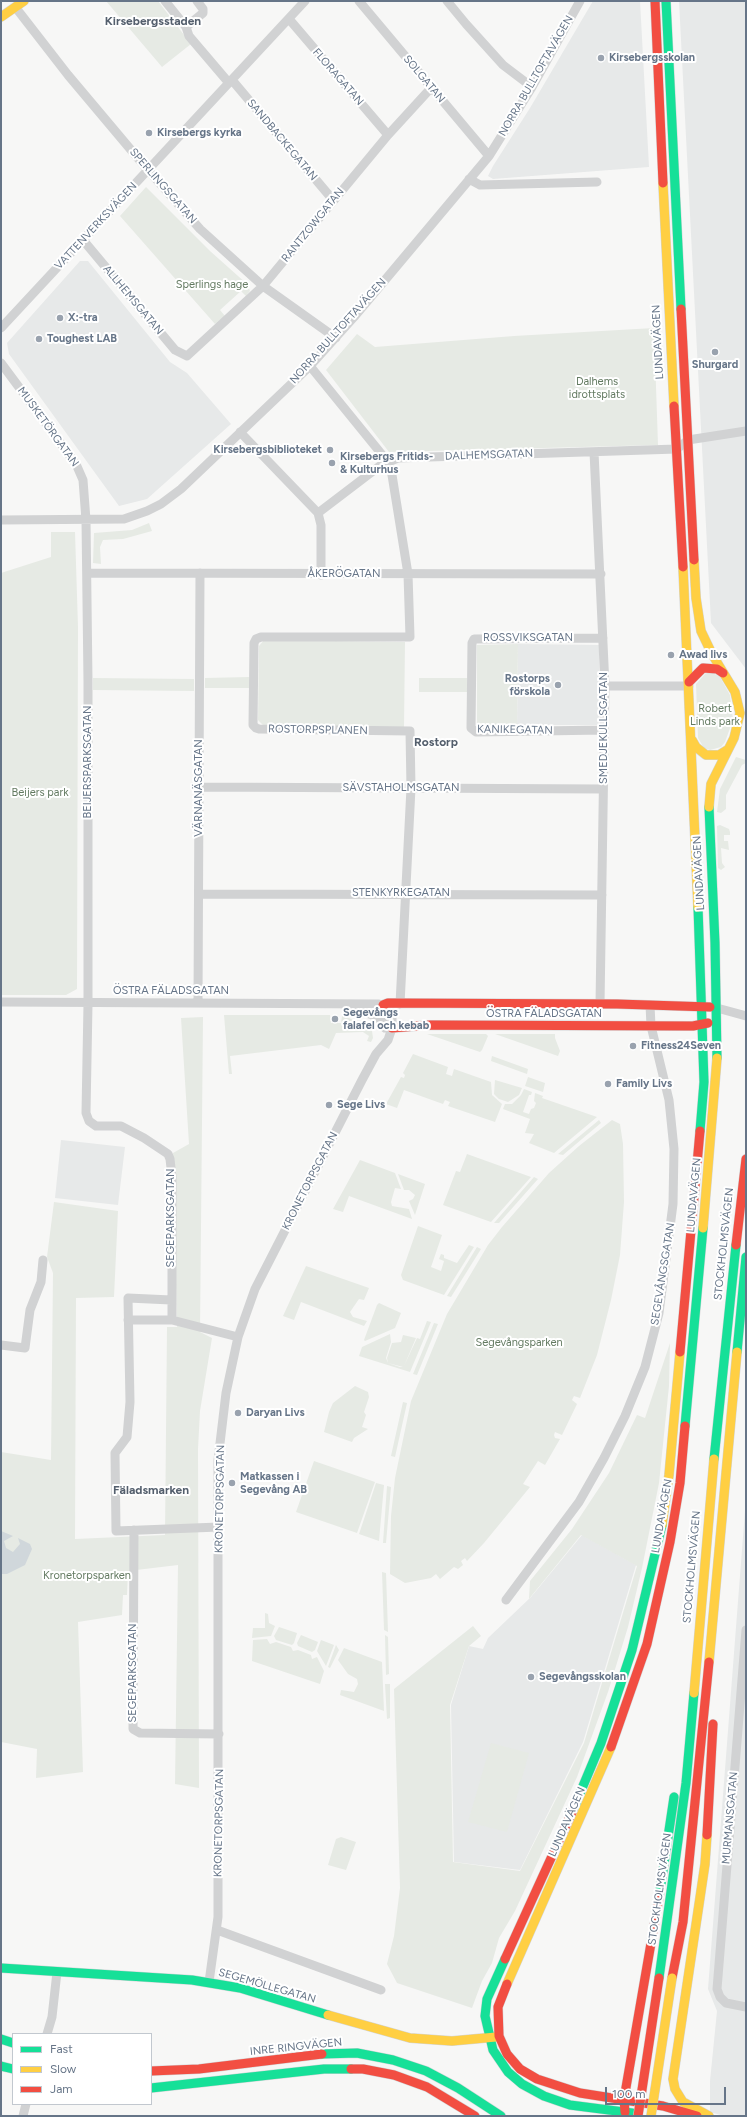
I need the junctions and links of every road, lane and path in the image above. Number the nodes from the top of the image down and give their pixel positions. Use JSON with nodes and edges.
{"nodes":[{"id":1,"x":24,"y":1,"type":"edge"},
{"id":2,"x":165,"y":1,"type":"edge"},
{"id":3,"x":197,"y":1,"type":"edge"},
{"id":4,"x":305,"y":1,"type":"edge"},
{"id":5,"x":359,"y":1,"type":"edge"},
{"id":6,"x":448,"y":1,"type":"edge"},
{"id":7,"x":580,"y":1,"type":"edge"},
{"id":8,"x":655,"y":1,"type":"edge"},
{"id":9,"x":666,"y":1,"type":"edge"},
{"id":10,"x":16,"y":8,"type":"junction"},
{"id":11,"x":1,"y":17,"type":"edge"},
{"id":12,"x":288,"y":19,"type":"junction"},
{"id":13,"x":186,"y":27,"type":"junction"},
{"id":14,"x":230,"y":81,"type":"junction"},
{"id":15,"x":532,"y":87,"type":"junction"},
{"id":16,"x":431,"y":88,"type":"junction"},
{"id":17,"x":388,"y":135,"type":"junction"},
{"id":18,"x":489,"y":156,"type":"junction"},
{"id":19,"x":148,"y":171,"type":"junction"},
{"id":20,"x":469,"y":179,"type":"junction"},
{"id":21,"x":597,"y":182,"type":"dead end"},
{"id":22,"x":333,"y":200,"type":"junction"},
{"id":23,"x":83,"y":240,"type":"junction"},
{"id":24,"x":263,"y":286,"type":"junction"},
{"id":25,"x":1,"y":328,"type":"edge"},
{"id":26,"x":336,"y":338,"type":"junction"},
{"id":27,"x":187,"y":356,"type":"joint"},
{"id":28,"x":1,"y":363,"type":"edge"},
{"id":29,"x":310,"y":366,"type":"junction"},
{"id":30,"x":746,"y":431,"type":"edge"},
{"id":31,"x":240,"y":432,"type":"junction"},
{"id":32,"x":688,"y":440,"type":"junction"},
{"id":33,"x":676,"y":449,"type":"junction"},
{"id":34,"x":594,"y":452,"type":"junction"},
{"id":35,"x":388,"y":462,"type":"junction"},
{"id":36,"x":318,"y":513,"type":"junction"},
{"id":37,"x":1,"y":520,"type":"edge"},
{"id":38,"x":86,"y":520,"type":"junction"},
{"id":39,"x":87,"y":573,"type":"junction"},
{"id":40,"x":200,"y":573,"type":"junction"},
{"id":41,"x":321,"y":574,"type":"junction"},
{"id":42,"x":408,"y":574,"type":"junction"},
{"id":43,"x":601,"y":574,"type":"junction"},
{"id":44,"x":603,"y":638,"type":"junction"},
{"id":45,"x":724,"y":674,"type":"junction"},
{"id":46,"x":731,"y":683,"type":"junction"},
{"id":47,"x":472,"y":684,"type":"joint"},
{"id":48,"x":689,"y":684,"type":"junction"},
{"id":49,"x":605,"y":686,"type":"junction"},
{"id":50,"x":746,"y":698,"type":"edge"},
{"id":51,"x":746,"y":722,"type":"edge"},
{"id":52,"x":604,"y":730,"type":"junction"},
{"id":53,"x":734,"y":738,"type":"junction"},
{"id":54,"x":692,"y":740,"type":"junction"},
{"id":55,"x":727,"y":750,"type":"junction"},
{"id":56,"x":199,"y":787,"type":"junction"},
{"id":57,"x":411,"y":788,"type":"junction"},
{"id":58,"x":604,"y":789,"type":"junction"},
{"id":59,"x":406,"y":893,"type":"junction"},
{"id":60,"x":200,"y":894,"type":"junction"},
{"id":61,"x":602,"y":895,"type":"junction"},
{"id":62,"x":1,"y":1002,"type":"edge"},
{"id":63,"x":198,"y":1002,"type":"junction"},
{"id":64,"x":341,"y":1003,"type":"junction"},
{"id":65,"x":88,"y":1004,"type":"junction"},
{"id":66,"x":400,"y":1004,"type":"junction"},
{"id":67,"x":600,"y":1004,"type":"junction"},
{"id":68,"x":650,"y":1004,"type":"junction"},
{"id":69,"x":383,"y":1005,"type":"junction"},
{"id":70,"x":702,"y":1005,"type":"junction"},
{"id":71,"x":717,"y":1008,"type":"junction"},
{"id":72,"x":735,"y":1013,"type":"junction"},
{"id":73,"x":746,"y":1016,"type":"edge"},
{"id":74,"x":376,"y":1017,"type":"junction"},
{"id":75,"x":717,"y":1019,"type":"junction"},
{"id":76,"x":651,"y":1026,"type":"junction"},
{"id":77,"x":702,"y":1026,"type":"junction"},
{"id":78,"x":388,"y":1028,"type":"junction"},
{"id":79,"x":746,"y":1158,"type":"edge"},
{"id":80,"x":746,"y":1257,"type":"edge"},
{"id":81,"x":43,"y":1260,"type":"dead end"},
{"id":82,"x":171,"y":1300,"type":"junction"},
{"id":83,"x":128,"y":1320,"type":"junction"},
{"id":84,"x":172,"y":1320,"type":"junction"},
{"id":85,"x":238,"y":1337,"type":"junction"},
{"id":86,"x":1,"y":1345,"type":"edge"},
{"id":87,"x":724,"y":1478,"type":"junction"},
{"id":88,"x":219,"y":1527,"type":"junction"},
{"id":89,"x":134,"y":1530,"type":"junction"},
{"id":90,"x":704,"y":1568,"type":"junction"},
{"id":91,"x":506,"y":1600,"type":"dead end"},
{"id":92,"x":746,"y":1630,"type":"edge"},
{"id":93,"x":219,"y":1734,"type":"junction"},
{"id":94,"x":678,"y":1764,"type":"dead end"},
{"id":95,"x":675,"y":1786,"type":"dead end"},
{"id":96,"x":217,"y":1930,"type":"junction"},
{"id":97,"x":1,"y":1968,"type":"edge"},
{"id":98,"x":57,"y":1972,"type":"junction"},
{"id":99,"x":209,"y":1982,"type":"junction"},
{"id":100,"x":381,"y":1990,"type":"dead end"},
{"id":101,"x":746,"y":2007,"type":"edge"},
{"id":102,"x":47,"y":2033,"type":"edge"},
{"id":103,"x":499,"y":2036,"type":"junction"},
{"id":104,"x":1,"y":2039,"type":"edge"},
{"id":105,"x":489,"y":2039,"type":"junction"},
{"id":106,"x":12,"y":2043,"type":"edge"},
{"id":107,"x":152,"y":2071,"type":"edge"},
{"id":108,"x":152,"y":2088,"type":"edge"},
{"id":109,"x":624,"y":2099,"type":"junction"},
{"id":110,"x":26,"y":2105,"type":"edge"},
{"id":111,"x":625,"y":2112,"type":"junction"},
{"id":112,"x":23,"y":2116,"type":"edge"},
{"id":113,"x":475,"y":2116,"type":"edge"},
{"id":114,"x":501,"y":2116,"type":"edge"},
{"id":115,"x":638,"y":2116,"type":"edge"},
{"id":116,"x":651,"y":2116,"type":"edge"},
{"id":117,"x":658,"y":2116,"type":"edge"},
{"id":118,"x":697,"y":2116,"type":"edge"},
{"id":119,"x":708,"y":2116,"type":"edge"}],
"edges":[{"from":1,"to":10,"type":"main road"},
{"from":2,"to":13,"type":"street","name":"SANDBACKEGATAN"},
{"from":3,"to":13,"type":"street"},
{"from":4,"to":12,"type":"street","name":"VATTENVERKSVÄGEN"},
{"from":5,"to":16,"type":"street","name":"SOLGATAN"},
{"from":6,"to":15,"type":"street"},
{"from":7,"to":15,"type":"street","name":"NORRA BULLTOFTAVÄGEN"},
{"from":8,"to":33,"type":"main road","name":"LUNDAVÄGEN"},
{"from":9,"to":32,"type":"main road","name":"LUNDAVÄGEN"},
{"from":10,"to":11,"type":"main road"},
{"from":10,"to":19,"type":"street","name":"SPERLINGSGATAN"},
{"from":12,"to":14,"type":"street","name":"VATTENVERKSVÄGEN"},
{"from":12,"to":17,"type":"street","name":"FLORAGATAN"},
{"from":13,"to":14,"type":"street","name":"SANDBACKEGATAN"},
{"from":14,"to":19,"type":"street","name":"VATTENVERKSVÄGEN"},
{"from":14,"to":22,"type":"street","name":"SANDBACKEGATAN"},
{"from":15,"to":18,"type":"street","name":"NORRA BULLTOFTAVÄGEN"},
{"from":16,"to":17,"type":"street","name":"RANTZOWGATAN"},
{"from":16,"to":18,"type":"street","name":"SOLGATAN"},
{"from":17,"to":22,"type":"street","name":"RANTZOWGATAN"},
{"from":18,"to":20,"type":"street","name":"NORRA BULLTOFTAVÄGEN"},
{"from":19,"to":23,"type":"street","name":"VATTENVERKSVÄGEN"},
{"from":19,"to":24,"type":"street","name":"SPERLINGSGATAN"},
{"from":20,"to":21,"type":"street"},
{"from":20,"to":26,"type":"street","name":"NORRA BULLTOFTAVÄGEN"},
{"from":22,"to":24,"type":"street","name":"RANTZOWGATAN"},
{"from":23,"to":25,"type":"street","name":"VATTENVERKSVÄGEN"},
{"from":23,"to":27,"type":"street","name":"ALLHEMSGATAN"},
{"from":24,"to":26,"type":"street","name":"SPERLINGSGATAN"},
{"from":24,"to":27,"type":"street","name":"RANTZOWGATAN"},
{"from":26,"to":29,"type":"street","name":"NORRA BULLTOFTAVÄGEN"},
{"from":28,"to":38,"type":"street","name":"MUSKETÖRGATAN"},
{"from":29,"to":31,"type":"street","name":"NORRA BULLTOFTAVÄGEN"},
{"from":29,"to":35,"type":"street"},
{"from":30,"to":32,"type":"street"},
{"from":31,"to":36,"type":"street"},
{"from":31,"to":38,"type":"street","name":"NORRA BULLTOFTAVÄGEN"},
{"from":32,"to":33,"type":"street"},
{"from":32,"to":45,"type":"main road","name":"LUNDAVÄGEN"},
{"from":33,"to":34,"type":"street","name":"DALHEMSGATAN"},
{"from":33,"to":48,"type":"main road","name":"LUNDAVÄGEN"},
{"from":34,"to":35,"type":"street","name":"DALHEMSGATAN"},
{"from":34,"to":43,"type":"street","name":"SMEDJEKULLSGATAN"},
{"from":35,"to":36,"type":"street","name":"DALHEMSGATAN"},
{"from":35,"to":42,"type":"street"},
{"from":36,"to":41,"type":"street"},
{"from":37,"to":38,"type":"street","name":"NORRA BULLTOFTAVÄGEN"},
{"from":38,"to":39,"type":"street","name":"BEIJERSPARKSGATAN"},
{"from":39,"to":40,"type":"street","name":"ÅKERÖGATAN"},
{"from":39,"to":65,"type":"street","name":"BEIJERSPARKSGATAN"},
{"from":40,"to":41,"type":"street","name":"ÅKERÖGATAN"},
{"from":40,"to":56,"type":"street","name":"VÄRNANÄSGATAN"},
{"from":41,"to":42,"type":"street","name":"ÅKERÖGATAN"},
{"from":42,"to":43,"type":"street","name":"ÅKERÖGATAN"},
{"from":42,"to":57,"type":"street","name":"ROSTORPSPLANEN"},
{"from":43,"to":44,"type":"street","name":"SMEDJEKULLSGATAN"},
{"from":44,"to":47,"type":"street","name":"ROSSVIKSGATAN"},
{"from":44,"to":49,"type":"street","name":"SMEDJEKULLSGATAN"},
{"from":45,"to":46,"type":"main road","name":"LUNDAVÄGEN"},
{"from":45,"to":48,"type":"main road"},
{"from":46,"to":50,"type":"main road"},
{"from":46,"to":53,"type":"main road","name":"LUNDAVÄGEN"},
{"from":47,"to":52,"type":"street","name":"KANIKEGATAN"},
{"from":48,"to":49,"type":"street"},
{"from":48,"to":54,"type":"main road","name":"LUNDAVÄGEN"},
{"from":49,"to":52,"type":"street","name":"SMEDJEKULLSGATAN"},
{"from":51,"to":53,"type":"main road"},
{"from":52,"to":58,"type":"street","name":"SMEDJEKULLSGATAN"},
{"from":53,"to":55,"type":"main road","name":"LUNDAVÄGEN"},
{"from":54,"to":55,"type":"main road"},
{"from":54,"to":70,"type":"main road","name":"LUNDAVÄGEN"},
{"from":55,"to":71,"type":"main road","name":"LUNDAVÄGEN"},
{"from":56,"to":57,"type":"street","name":"SÄVSTAHOLMSGATAN"},
{"from":56,"to":60,"type":"street","name":"VÄRNANÄSGATAN"},
{"from":57,"to":58,"type":"street","name":"SÄVSTAHOLMSGATAN"},
{"from":57,"to":59,"type":"street"},
{"from":58,"to":61,"type":"street","name":"SMEDJEKULLSGATAN"},
{"from":59,"to":60,"type":"street","name":"STENKYRKEGATAN"},
{"from":59,"to":61,"type":"street","name":"STENKYRKEGATAN"},
{"from":59,"to":66,"type":"street"},
{"from":60,"to":63,"type":"street","name":"VÄRNANÄSGATAN"},
{"from":61,"to":67,"type":"street","name":"SMEDJEKULLSGATAN"},
{"from":62,"to":65,"type":"street","name":"ÖSTRA FÄLADSGATAN"},
{"from":63,"to":64,"type":"street","name":"ÖSTRA FÄLADSGATAN"},
{"from":63,"to":65,"type":"street","name":"ÖSTRA FÄLADSGATAN"},
{"from":64,"to":69,"type":"street","name":"ÖSTRA FÄLADSGATAN"},
{"from":64,"to":74,"type":"street","name":"ÖSTRA FÄLADSGATAN"},
{"from":65,"to":82,"type":"street","name":"SEGEPARKSGATAN"},
{"from":66,"to":67,"type":"main road","name":"ÖSTRA FÄLADSGATAN"},
{"from":66,"to":69,"type":"main road","name":"ÖSTRA FÄLADSGATAN"},
{"from":67,"to":68,"type":"main road","name":"ÖSTRA FÄLADSGATAN"},
{"from":68,"to":70,"type":"main road","name":"ÖSTRA FÄLADSGATAN"},
{"from":68,"to":76,"type":"street","name":"SEGEVÅNGSGATAN"},
{"from":69,"to":74,"type":"street"},
{"from":69,"to":78,"type":"street"},
{"from":70,"to":71,"type":"main road","name":"ÖSTRA FÄLADSGATAN"},
{"from":70,"to":77,"type":"main road","name":"LUNDAVÄGEN"},
{"from":71,"to":72,"type":"street"},
{"from":71,"to":75,"type":"main road","name":"LUNDAVÄGEN"},
{"from":72,"to":73,"type":"street"},
{"from":72,"to":75,"type":"street"},
{"from":74,"to":78,"type":"street","name":"ÖSTRA FÄLADSGATAN"},
{"from":75,"to":77,"type":"main road","name":"ÖSTRA FÄLADSGATAN"},
{"from":75,"to":103,"type":"main road","name":"LUNDAVÄGEN"},
{"from":76,"to":77,"type":"main road","name":"ÖSTRA FÄLADSGATAN"},
{"from":76,"to":78,"type":"main road","name":"ÖSTRA FÄLADSGATAN"},
{"from":76,"to":91,"type":"street","name":"SEGEVÅNGSGATAN"},
{"from":77,"to":105,"type":"main road","name":"LUNDAVÄGEN"},
{"from":78,"to":85,"type":"street","name":"KRONETORPSGATAN"},
{"from":79,"to":90,"type":"main road","name":"STOCKHOLMSVÄGEN"},
{"from":80,"to":87,"type":"main road"},
{"from":81,"to":86,"type":"street"},
{"from":82,"to":83,"type":"street"},
{"from":82,"to":84,"type":"street","name":"SEGEPARKSGATAN"},
{"from":83,"to":84,"type":"street"},
{"from":83,"to":89,"type":"street"},
{"from":84,"to":85,"type":"street"},
{"from":85,"to":88,"type":"street","name":"KRONETORPSGATAN"},
{"from":87,"to":116,"type":"main road","bridge":true},
{"from":87,"to":119,"type":"main road"},
{"from":88,"to":89,"type":"street"},
{"from":88,"to":93,"type":"street","name":"KRONETORPSGATAN"},
{"from":89,"to":93,"type":"street","name":"SEGEPARKSGATAN"},
{"from":90,"to":94,"type":"main road"},
{"from":90,"to":115,"type":"main road","name":"STOCKHOLMSVÄGEN","bridge":true},
{"from":92,"to":101,"type":"street","name":"MURMANSGATAN"},
{"from":93,"to":96,"type":"street","name":"KRONETORPSGATAN"},
{"from":95,"to":109,"type":"main road"},
{"from":96,"to":99,"type":"street","name":"KRONETORPSGATAN"},
{"from":96,"to":100,"type":"street"},
{"from":97,"to":98,"type":"main road","name":"SEGEMÖLLEGATAN"},
{"from":98,"to":99,"type":"main road","name":"SEGEMÖLLEGATAN"},
{"from":98,"to":102,"type":"street"},
{"from":99,"to":105,"type":"main road","name":"SEGEMÖLLEGATAN"},
{"from":103,"to":105,"type":"main road","name":"SEGEMÖLLEGATAN"},
{"from":103,"to":109,"type":"main road","name":"LUNDAVÄGEN"},
{"from":104,"to":106,"type":"main road"},
{"from":105,"to":111,"type":"main road","name":"LUNDAVÄGEN"},
{"from":107,"to":114,"type":"main road","name":"INRE RINGVÄGEN"},
{"from":108,"to":113,"type":"main road"},
{"from":109,"to":111,"type":"main road"},
{"from":109,"to":118,"type":"main road","name":"LUNDAVÄGEN"},
{"from":110,"to":112,"type":"street"},
{"from":111,"to":117,"type":"main road","name":"LUNDAVÄGEN"}]}
